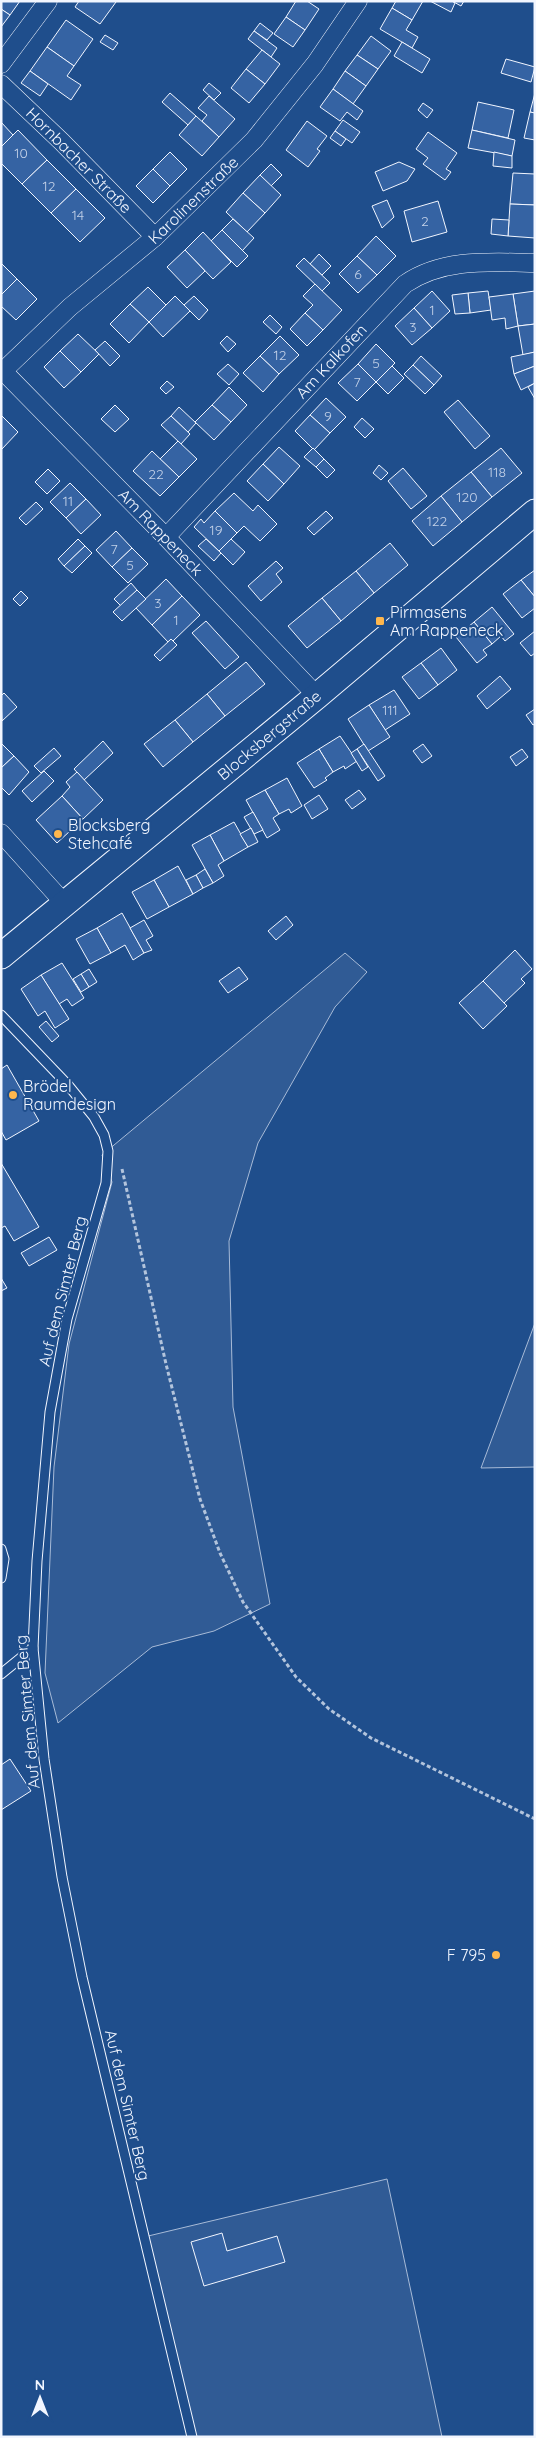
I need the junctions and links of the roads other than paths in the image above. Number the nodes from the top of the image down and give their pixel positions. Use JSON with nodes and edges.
{"nodes":[{"id":1,"x":48,"y":1,"type":"edge"},
{"id":2,"x":358,"y":1,"type":"edge"},
{"id":3,"x":1,"y":64,"type":"edge"},
{"id":4,"x":1,"y":84,"type":"edge"},
{"id":5,"x":155,"y":238,"type":"junction"},
{"id":6,"x":535,"y":263,"type":"edge"},
{"id":7,"x":2,"y":372,"type":"edge"},
{"id":8,"x":535,"y":512,"type":"edge"},
{"id":9,"x":166,"y":537,"type":"junction"},
{"id":10,"x":317,"y":696,"type":"junction"},
{"id":11,"x":1,"y":832,"type":"edge"},
{"id":12,"x":65,"y":904,"type":"junction"},
{"id":13,"x":1,"y":956,"type":"edge"},
{"id":14,"x":1,"y":1015,"type":"edge"},
{"id":15,"x":1,"y":1549,"type":"edge"},
{"id":16,"x":1,"y":1578,"type":"edge"},
{"id":17,"x":33,"y":1648,"type":"junction"},
{"id":18,"x":1,"y":1674,"type":"edge"},
{"id":19,"x":192,"y":2437,"type":"edge"}],
"edges":[{"from":1,"to":3,"type":"street"},
{"from":2,"to":5,"type":"street","name":"Karolinenstraße"},
{"from":4,"to":5,"type":"street","name":"Hornbacher Straße"},
{"from":5,"to":7,"type":"street","name":"Karolinenstraße"},
{"from":6,"to":9,"type":"street","name":"Am Kalkofen"},
{"from":7,"to":9,"type":"street","name":"Am Rappeneck"},
{"from":8,"to":10,"type":"main road","name":"Blocksbergstraße"},
{"from":9,"to":10,"type":"street","name":"Am Rappeneck"},
{"from":10,"to":12,"type":"main road","name":"Blocksbergstraße"},
{"from":11,"to":12,"type":"street"},
{"from":12,"to":13,"type":"main road","name":"Blocksbergstraße"},
{"from":14,"to":17,"type":"lane","name":"Auf dem Simter Berg"},
{"from":15,"to":16,"type":"lane"},
{"from":17,"to":18,"type":"lane"},
{"from":17,"to":19,"type":"lane","name":"Auf dem Simter Berg"}]}
